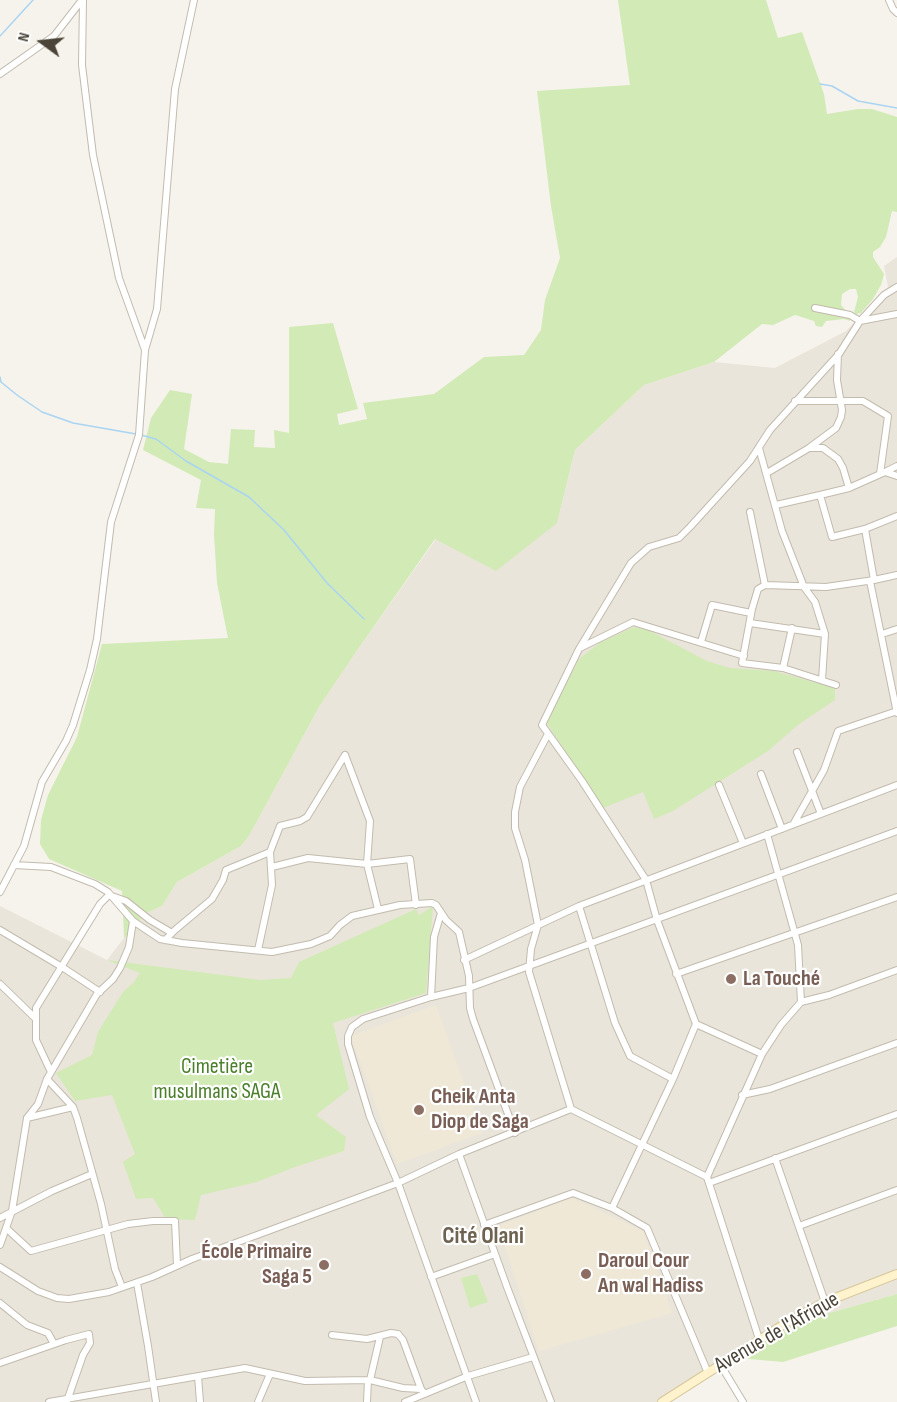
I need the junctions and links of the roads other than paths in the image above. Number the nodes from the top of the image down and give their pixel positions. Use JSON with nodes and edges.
{"nodes":[{"id":1,"x":82,"y":0,"type":"edge"},
{"id":2,"x":194,"y":0,"type":"edge"},
{"id":3,"x":889,"y":0,"type":"edge"},
{"id":4,"x":897,"y":13,"type":"edge"},
{"id":5,"x":0,"y":74,"type":"edge"},
{"id":6,"x":897,"y":287,"type":"edge"},
{"id":7,"x":815,"y":308,"type":"dead end"},
{"id":8,"x":897,"y":314,"type":"edge"},
{"id":9,"x":860,"y":321,"type":"junction"},
{"id":10,"x":145,"y":350,"type":"junction"},
{"id":11,"x":838,"y":354,"type":"junction"},
{"id":12,"x":795,"y":401,"type":"junction"},
{"id":13,"x":841,"y":401,"type":"junction"},
{"id":14,"x":759,"y":448,"type":"junction"},
{"id":15,"x":809,"y":448,"type":"junction"},
{"id":16,"x":897,"y":466,"type":"edge"},
{"id":17,"x":767,"y":473,"type":"junction"},
{"id":18,"x":882,"y":473,"type":"junction"},
{"id":19,"x":897,"y":476,"type":"edge"},
{"id":20,"x":849,"y":488,"type":"junction"},
{"id":21,"x":820,"y":495,"type":"junction"},
{"id":22,"x":776,"y":505,"type":"junction"},
{"id":23,"x":750,"y":512,"type":"dead end"},
{"id":24,"x":897,"y":516,"type":"edge"},
{"id":25,"x":865,"y":529,"type":"junction"},
{"id":26,"x":897,"y":575,"type":"edge"},
{"id":27,"x":872,"y":580,"type":"junction"},
{"id":28,"x":765,"y":585,"type":"junction"},
{"id":29,"x":804,"y":587,"type":"junction"},
{"id":30,"x":751,"y":613,"type":"junction"},
{"id":31,"x":750,"y":623,"type":"junction"},
{"id":32,"x":792,"y":628,"type":"junction"},
{"id":33,"x":897,"y":629,"type":"edge"},
{"id":34,"x":825,"y":634,"type":"junction"},
{"id":35,"x":882,"y":634,"type":"junction"},
{"id":36,"x":701,"y":642,"type":"junction"},
{"id":37,"x":579,"y":649,"type":"junction"},
{"id":38,"x":744,"y":656,"type":"junction"},
{"id":39,"x":783,"y":668,"type":"junction"},
{"id":40,"x":822,"y":680,"type":"junction"},
{"id":41,"x":836,"y":685,"type":"dead end"},
{"id":42,"x":897,"y":712,"type":"edge"},
{"id":43,"x":548,"y":734,"type":"junction"},
{"id":44,"x":798,"y":752,"type":"dead end"},
{"id":45,"x":760,"y":774,"type":"dead end"},
{"id":46,"x":718,"y":784,"type":"dead end"},
{"id":47,"x":897,"y":785,"type":"edge"},
{"id":48,"x":812,"y":791,"type":"junction"},
{"id":49,"x":821,"y":814,"type":"junction"},
{"id":50,"x":794,"y":824,"type":"junction"},
{"id":51,"x":782,"y":829,"type":"junction"},
{"id":52,"x":897,"y":831,"type":"edge"},
{"id":53,"x":767,"y":834,"type":"junction"},
{"id":54,"x":743,"y":843,"type":"junction"},
{"id":55,"x":270,"y":852,"type":"junction"},
{"id":56,"x":367,"y":864,"type":"junction"},
{"id":57,"x":14,"y":865,"type":"junction"},
{"id":58,"x":272,"y":867,"type":"junction"},
{"id":59,"x":779,"y":875,"type":"junction"},
{"id":60,"x":646,"y":880,"type":"junction"},
{"id":61,"x":0,"y":892,"type":"edge"},
{"id":62,"x":109,"y":894,"type":"junction"},
{"id":63,"x":897,"y":897,"type":"edge"},
{"id":64,"x":416,"y":905,"type":"junction"},
{"id":65,"x":579,"y":906,"type":"junction"},
{"id":66,"x":378,"y":909,"type":"junction"},
{"id":67,"x":441,"y":913,"type":"junction"},
{"id":68,"x":657,"y":920,"type":"junction"},
{"id":69,"x":133,"y":921,"type":"junction"},
{"id":70,"x":537,"y":925,"type":"junction"},
{"id":71,"x":0,"y":930,"type":"edge"},
{"id":72,"x":795,"y":932,"type":"junction"},
{"id":73,"x":172,"y":933,"type":"junction"},
{"id":74,"x":165,"y":940,"type":"junction"},
{"id":75,"x":590,"y":944,"type":"junction"},
{"id":76,"x":258,"y":950,"type":"junction"},
{"id":77,"x":464,"y":960,"type":"junction"},
{"id":78,"x":529,"y":966,"type":"junction"},
{"id":79,"x":62,"y":967,"type":"junction"},
{"id":80,"x":897,"y":970,"type":"edge"},
{"id":81,"x":676,"y":974,"type":"junction"},
{"id":82,"x":0,"y":984,"type":"edge"},
{"id":83,"x":470,"y":988,"type":"junction"},
{"id":84,"x":100,"y":992,"type":"junction"},
{"id":85,"x":430,"y":997,"type":"junction"},
{"id":86,"x":801,"y":1002,"type":"junction"},
{"id":87,"x":35,"y":1018,"type":"junction"},
{"id":88,"x":696,"y":1024,"type":"junction"},
{"id":89,"x":897,"y":1043,"type":"edge"},
{"id":90,"x":762,"y":1054,"type":"junction"},
{"id":91,"x":51,"y":1072,"type":"junction"},
{"id":92,"x":47,"y":1079,"type":"junction"},
{"id":93,"x":673,"y":1079,"type":"junction"},
{"id":94,"x":742,"y":1095,"type":"junction"},
{"id":95,"x":73,"y":1107,"type":"junction"},
{"id":96,"x":571,"y":1109,"type":"junction"},
{"id":97,"x":897,"y":1114,"type":"edge"},
{"id":98,"x":27,"y":1118,"type":"junction"},
{"id":99,"x":514,"y":1133,"type":"junction"},
{"id":100,"x":642,"y":1145,"type":"junction"},
{"id":101,"x":459,"y":1154,"type":"junction"},
{"id":102,"x":775,"y":1158,"type":"junction"},
{"id":103,"x":92,"y":1174,"type":"junction"},
{"id":104,"x":708,"y":1180,"type":"junction"},
{"id":105,"x":398,"y":1182,"type":"junction"},
{"id":106,"x":897,"y":1190,"type":"edge"},
{"id":107,"x":612,"y":1208,"type":"junction"},
{"id":108,"x":12,"y":1211,"type":"junction"},
{"id":109,"x":1,"y":1216,"type":"edge"},
{"id":110,"x":484,"y":1225,"type":"junction"},
{"id":111,"x":799,"y":1226,"type":"junction"},
{"id":112,"x":6,"y":1228,"type":"junction"},
{"id":113,"x":106,"y":1230,"type":"junction"},
{"id":114,"x":0,"y":1245,"type":"edge"},
{"id":115,"x":495,"y":1254,"type":"junction"},
{"id":116,"x":177,"y":1265,"type":"junction"},
{"id":117,"x":0,"y":1268,"type":"edge"},
{"id":118,"x":897,"y":1274,"type":"edge"},
{"id":119,"x":431,"y":1277,"type":"junction"},
{"id":120,"x":136,"y":1283,"type":"junction"},
{"id":121,"x":122,"y":1287,"type":"junction"},
{"id":122,"x":825,"y":1302,"type":"junction"},
{"id":123,"x":0,"y":1303,"type":"edge"},
{"id":124,"x":332,"y":1335,"type":"dead end"},
{"id":125,"x":380,"y":1337,"type":"junction"},
{"id":126,"x":759,"y":1339,"type":"junction"},
{"id":127,"x":54,"y":1344,"type":"junction"},
{"id":128,"x":532,"y":1357,"type":"junction"},
{"id":129,"x":0,"y":1363,"type":"edge"},
{"id":130,"x":720,"y":1364,"type":"junction"},
{"id":131,"x":708,"y":1372,"type":"junction"},
{"id":132,"x":270,"y":1374,"type":"junction"},
{"id":133,"x":198,"y":1376,"type":"junction"},
{"id":134,"x":468,"y":1376,"type":"junction"},
{"id":135,"x":369,"y":1380,"type":"junction"},
{"id":136,"x":152,"y":1383,"type":"junction"},
{"id":137,"x":422,"y":1391,"type":"junction"},
{"id":138,"x":67,"y":1400,"type":"edge"},
{"id":139,"x":49,"y":1402,"type":"edge"},
{"id":140,"x":156,"y":1402,"type":"edge"},
{"id":141,"x":200,"y":1402,"type":"edge"},
{"id":142,"x":258,"y":1402,"type":"edge"},
{"id":143,"x":367,"y":1402,"type":"edge"},
{"id":144,"x":405,"y":1402,"type":"edge"},
{"id":145,"x":476,"y":1402,"type":"edge"},
{"id":146,"x":551,"y":1402,"type":"edge"},
{"id":147,"x":662,"y":1402,"type":"edge"},
{"id":148,"x":743,"y":1402,"type":"edge"}],
"edges":[{"from":1,"to":5,"type":"street"},
{"from":1,"to":10,"type":"street"},
{"from":2,"to":10,"type":"street"},
{"from":3,"to":4,"type":"street"},
{"from":6,"to":9,"type":"street"},
{"from":7,"to":9,"type":"street"},
{"from":8,"to":9,"type":"street"},
{"from":9,"to":11,"type":"street"},
{"from":10,"to":57,"type":"street"},
{"from":11,"to":12,"type":"street"},
{"from":11,"to":13,"type":"street"},
{"from":12,"to":13,"type":"street"},
{"from":12,"to":14,"type":"street"},
{"from":13,"to":15,"type":"street"},
{"from":13,"to":18,"type":"street"},
{"from":14,"to":17,"type":"street"},
{"from":14,"to":37,"type":"street"},
{"from":15,"to":17,"type":"street"},
{"from":15,"to":20,"type":"street"},
{"from":16,"to":18,"type":"street"},
{"from":17,"to":22,"type":"street"},
{"from":18,"to":19,"type":"street"},
{"from":18,"to":20,"type":"street"},
{"from":20,"to":21,"type":"street"},
{"from":21,"to":22,"type":"street"},
{"from":21,"to":25,"type":"street"},
{"from":22,"to":29,"type":"street"},
{"from":23,"to":28,"type":"street"},
{"from":24,"to":25,"type":"street"},
{"from":25,"to":27,"type":"street"},
{"from":26,"to":27,"type":"street"},
{"from":27,"to":29,"type":"street"},
{"from":27,"to":35,"type":"street"},
{"from":28,"to":29,"type":"street"},
{"from":28,"to":30,"type":"street"},
{"from":29,"to":34,"type":"street"},
{"from":30,"to":31,"type":"street"},
{"from":30,"to":36,"type":"street"},
{"from":31,"to":32,"type":"street"},
{"from":31,"to":38,"type":"street"},
{"from":32,"to":34,"type":"street"},
{"from":32,"to":39,"type":"street"},
{"from":33,"to":35,"type":"street"},
{"from":34,"to":40,"type":"street"},
{"from":35,"to":42,"type":"street"},
{"from":36,"to":37,"type":"street"},
{"from":36,"to":38,"type":"street"},
{"from":37,"to":43,"type":"street"},
{"from":38,"to":39,"type":"street"},
{"from":39,"to":40,"type":"street"},
{"from":40,"to":41,"type":"street"},
{"from":42,"to":48,"type":"street"},
{"from":43,"to":60,"type":"street"},
{"from":43,"to":70,"type":"street"},
{"from":44,"to":48,"type":"street"},
{"from":45,"to":51,"type":"street"},
{"from":46,"to":54,"type":"street"},
{"from":47,"to":49,"type":"street"},
{"from":48,"to":49,"type":"street"},
{"from":48,"to":50,"type":"street"},
{"from":49,"to":50,"type":"street"},
{"from":50,"to":51,"type":"street"},
{"from":51,"to":53,"type":"street"},
{"from":52,"to":59,"type":"street"},
{"from":53,"to":54,"type":"street"},
{"from":53,"to":59,"type":"street"},
{"from":54,"to":60,"type":"street"},
{"from":55,"to":56,"type":"street"},
{"from":55,"to":58,"type":"street"},
{"from":55,"to":73,"type":"street"},
{"from":56,"to":58,"type":"street"},
{"from":56,"to":64,"type":"street"},
{"from":56,"to":66,"type":"street"},
{"from":57,"to":61,"type":"street"},
{"from":57,"to":62,"type":"street"},
{"from":58,"to":76,"type":"street"},
{"from":59,"to":68,"type":"street"},
{"from":59,"to":72,"type":"street"},
{"from":60,"to":65,"type":"street"},
{"from":60,"to":68,"type":"street"},
{"from":62,"to":69,"type":"street"},
{"from":62,"to":73,"type":"street"},
{"from":62,"to":79,"type":"street"},
{"from":63,"to":72,"type":"street"},
{"from":64,"to":66,"type":"street"},
{"from":64,"to":67,"type":"street"},
{"from":65,"to":70,"type":"street"},
{"from":65,"to":75,"type":"street"},
{"from":66,"to":76,"type":"street"},
{"from":67,"to":77,"type":"street"},
{"from":67,"to":85,"type":"street"},
{"from":68,"to":75,"type":"street"},
{"from":68,"to":81,"type":"street"},
{"from":69,"to":74,"type":"street"},
{"from":69,"to":84,"type":"street"},
{"from":70,"to":77,"type":"street"},
{"from":70,"to":78,"type":"street"},
{"from":71,"to":79,"type":"street"},
{"from":72,"to":81,"type":"street"},
{"from":72,"to":86,"type":"street"},
{"from":73,"to":74,"type":"street"},
{"from":74,"to":76,"type":"street"},
{"from":75,"to":78,"type":"street"},
{"from":75,"to":93,"type":"street"},
{"from":77,"to":83,"type":"street"},
{"from":78,"to":83,"type":"street"},
{"from":78,"to":96,"type":"street"},
{"from":79,"to":84,"type":"street"},
{"from":79,"to":87,"type":"street"},
{"from":80,"to":86,"type":"street"},
{"from":81,"to":88,"type":"street"},
{"from":82,"to":87,"type":"street"},
{"from":83,"to":85,"type":"street"},
{"from":83,"to":99,"type":"street"},
{"from":84,"to":91,"type":"street"},
{"from":85,"to":105,"type":"street"},
{"from":86,"to":90,"type":"street"},
{"from":87,"to":91,"type":"street"},
{"from":88,"to":90,"type":"street"},
{"from":88,"to":93,"type":"street"},
{"from":89,"to":94,"type":"street"},
{"from":90,"to":94,"type":"street"},
{"from":91,"to":92,"type":"street"},
{"from":92,"to":95,"type":"street"},
{"from":92,"to":98,"type":"street"},
{"from":93,"to":100,"type":"street"},
{"from":94,"to":104,"type":"street"},
{"from":95,"to":98,"type":"street"},
{"from":95,"to":103,"type":"street"},
{"from":96,"to":99,"type":"street"},
{"from":96,"to":100,"type":"street"},
{"from":97,"to":102,"type":"street"},
{"from":98,"to":108,"type":"street"},
{"from":99,"to":101,"type":"street"},
{"from":100,"to":104,"type":"street"},
{"from":100,"to":107,"type":"street"},
{"from":101,"to":105,"type":"street"},
{"from":101,"to":110,"type":"street"},
{"from":102,"to":104,"type":"street"},
{"from":102,"to":111,"type":"street"},
{"from":103,"to":108,"type":"street"},
{"from":103,"to":113,"type":"street"},
{"from":104,"to":126,"type":"street"},
{"from":105,"to":116,"type":"street"},
{"from":105,"to":119,"type":"street"},
{"from":106,"to":111,"type":"street"},
{"from":107,"to":110,"type":"street"},
{"from":107,"to":131,"type":"street"},
{"from":108,"to":109,"type":"street"},
{"from":108,"to":112,"type":"street"},
{"from":110,"to":115,"type":"street"},
{"from":111,"to":122,"type":"street"},
{"from":112,"to":113,"type":"street"},
{"from":112,"to":114,"type":"street"},
{"from":113,"to":116,"type":"street"},
{"from":113,"to":121,"type":"street"},
{"from":115,"to":119,"type":"street"},
{"from":115,"to":128,"type":"street"},
{"from":116,"to":120,"type":"street"},
{"from":117,"to":121,"type":"street"},
{"from":118,"to":122,"type":"main road","name":"Avenue de l'Afrique"},
{"from":119,"to":134,"type":"street"},
{"from":120,"to":121,"type":"street"},
{"from":120,"to":136,"type":"street"},
{"from":122,"to":126,"type":"main road","name":"Avenue de l'Afrique"},
{"from":123,"to":127,"type":"street"},
{"from":124,"to":125,"type":"street"},
{"from":125,"to":135,"type":"street"},
{"from":125,"to":137,"type":"street"},
{"from":126,"to":130,"type":"main road","name":"Avenue de l'Afrique"},
{"from":127,"to":129,"type":"street"},
{"from":127,"to":138,"type":"street"},
{"from":128,"to":134,"type":"street"},
{"from":128,"to":146,"type":"street"},
{"from":130,"to":131,"type":"main road","name":"Avenue de l'Afrique"},
{"from":130,"to":148,"type":"street"},
{"from":131,"to":147,"type":"main road","name":"Avenue de l'Afrique"},
{"from":132,"to":133,"type":"street"},
{"from":132,"to":135,"type":"street"},
{"from":132,"to":142,"type":"street"},
{"from":133,"to":136,"type":"street"},
{"from":133,"to":141,"type":"street"},
{"from":134,"to":137,"type":"street"},
{"from":134,"to":145,"type":"street"},
{"from":135,"to":137,"type":"street"},
{"from":135,"to":143,"type":"street"},
{"from":136,"to":138,"type":"street"},
{"from":136,"to":140,"type":"street"},
{"from":137,"to":144,"type":"street"},
{"from":138,"to":139,"type":"street"}]}
